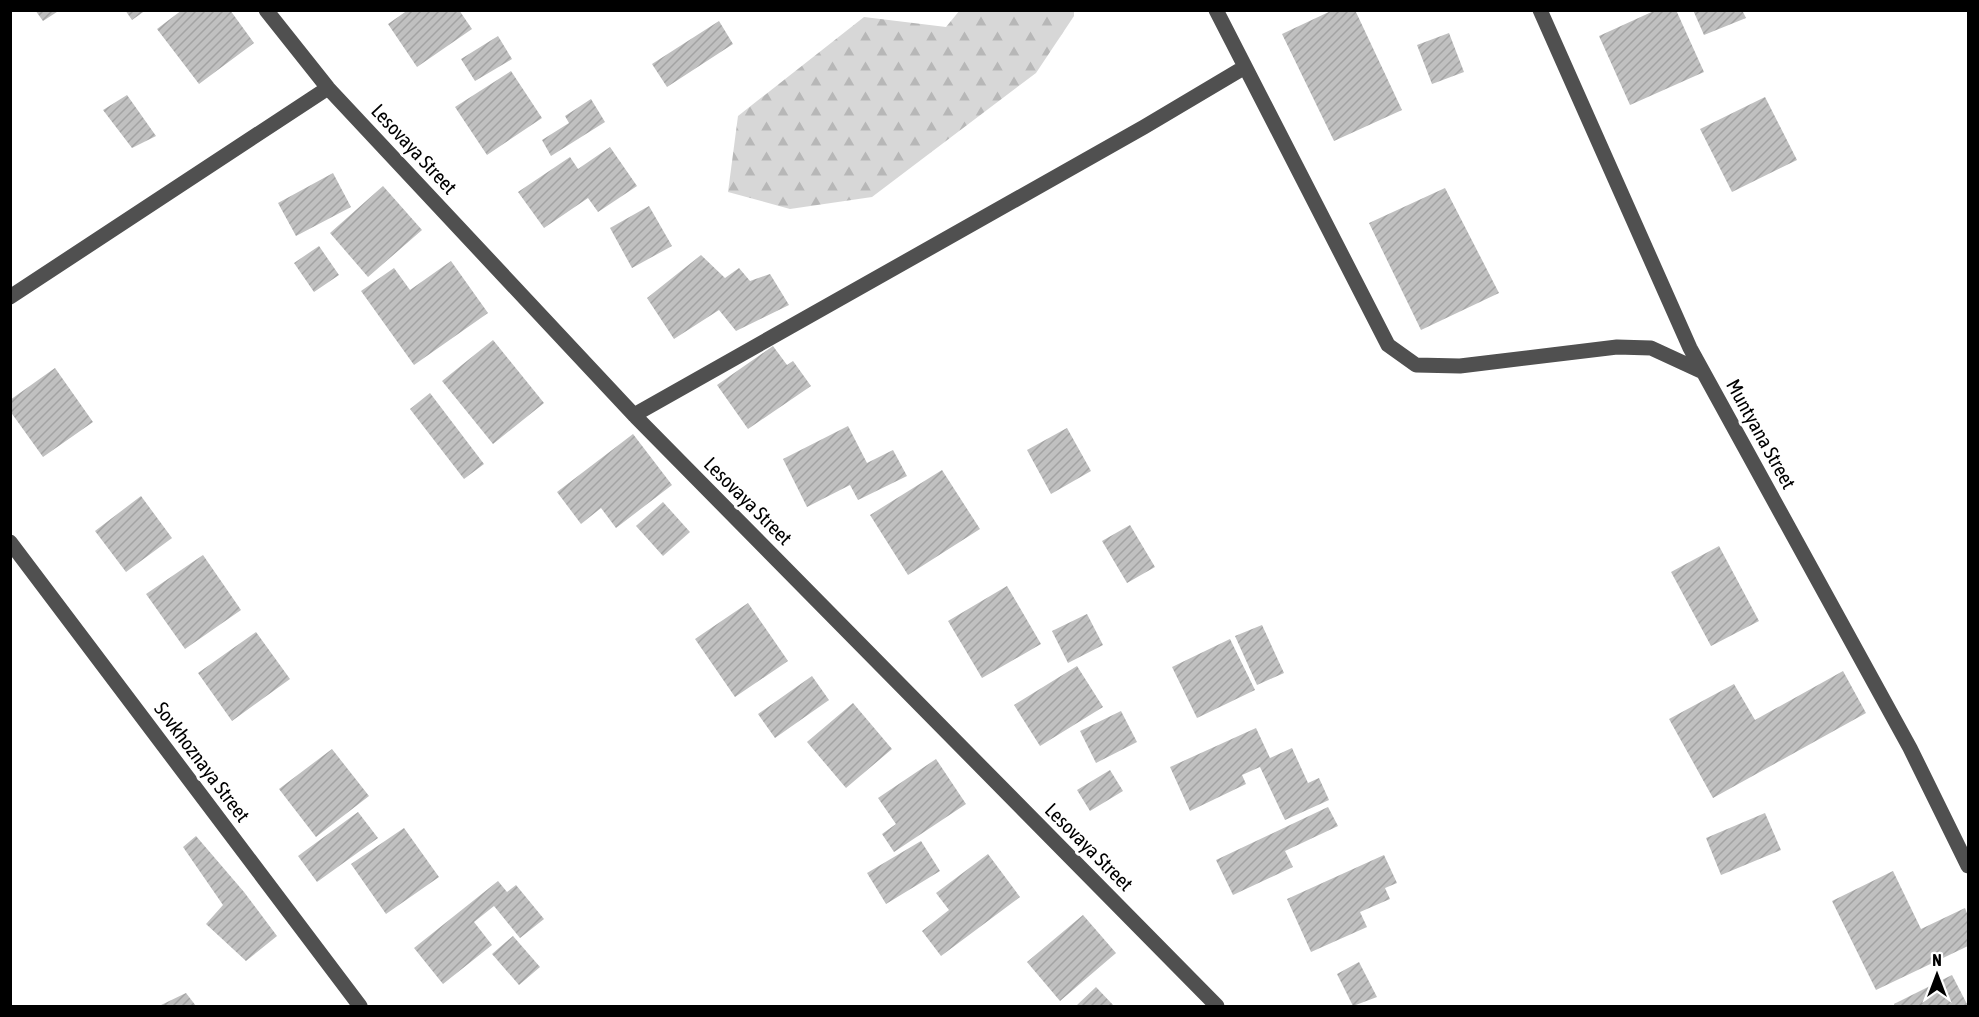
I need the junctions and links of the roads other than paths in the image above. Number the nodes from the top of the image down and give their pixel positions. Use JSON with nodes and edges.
{"nodes":[{"id":1,"x":266,"y":10,"type":"edge"},
{"id":2,"x":1216,"y":10,"type":"edge"},
{"id":3,"x":1540,"y":10,"type":"edge"},
{"id":4,"x":1245,"y":67,"type":"junction"},
{"id":5,"x":328,"y":88,"type":"junction"},
{"id":6,"x":10,"y":297,"type":"edge"},
{"id":7,"x":1703,"y":372,"type":"junction"},
{"id":8,"x":634,"y":415,"type":"junction"},
{"id":9,"x":10,"y":542,"type":"edge"},
{"id":10,"x":1968,"y":866,"type":"edge"},
{"id":11,"x":360,"y":1006,"type":"edge"},
{"id":12,"x":1216,"y":1006,"type":"edge"}],
"edges":[{"from":1,"to":5,"type":"street","name":"Lesovaya Street"},
{"from":2,"to":4,"type":"street"},
{"from":3,"to":7,"type":"street","name":"Muntyana Street"},
{"from":4,"to":7,"type":"street"},
{"from":4,"to":8,"type":"street"},
{"from":5,"to":6,"type":"street"},
{"from":5,"to":8,"type":"street","name":"Lesovaya Street"},
{"from":7,"to":10,"type":"street","name":"Muntyana Street"},
{"from":8,"to":12,"type":"street","name":"Lesovaya Street"},
{"from":9,"to":11,"type":"street","name":"Sovkhoznaya Street"}]}
